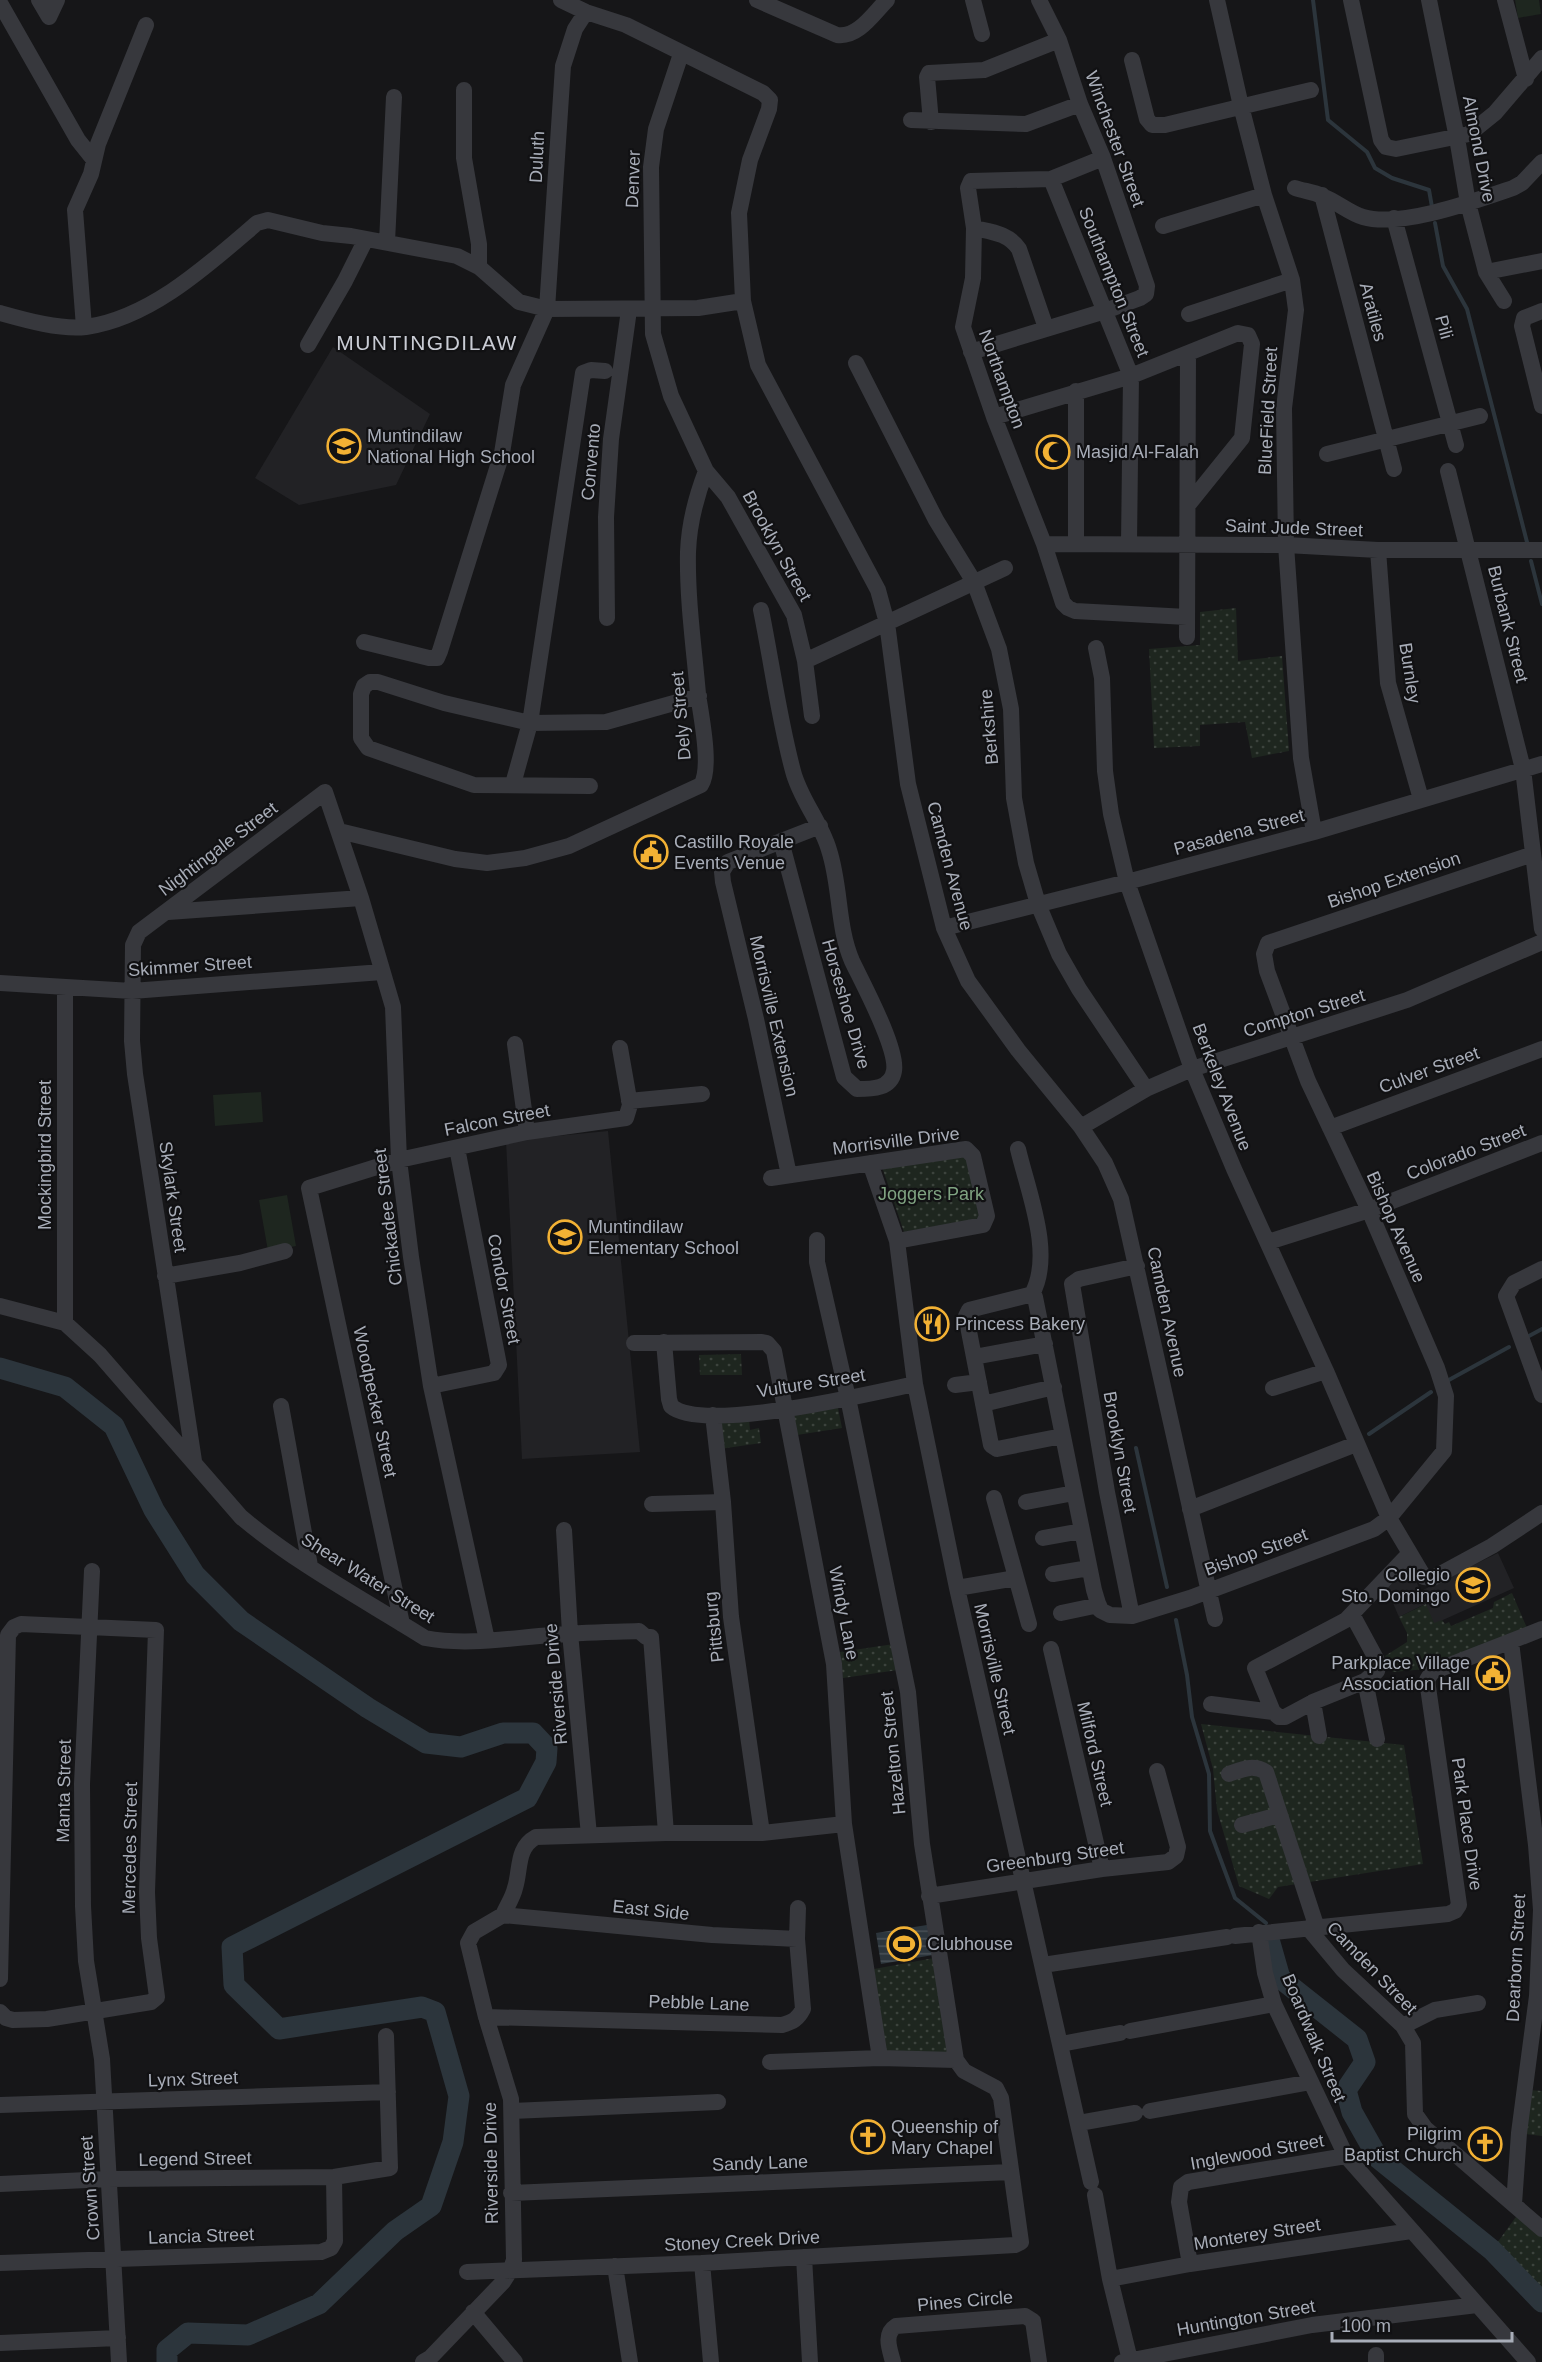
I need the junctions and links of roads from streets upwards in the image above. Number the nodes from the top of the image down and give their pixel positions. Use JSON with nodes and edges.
{"nodes":[{"id":1,"x":39,"y":0,"type":"edge"},
{"id":2,"x":57,"y":0,"type":"edge"},
{"id":3,"x":561,"y":0,"type":"edge"},
{"id":4,"x":757,"y":0,"type":"edge"},
{"id":5,"x":886,"y":0,"type":"edge"},
{"id":6,"x":1039,"y":0,"type":"edge"},
{"id":7,"x":1217,"y":0,"type":"edge"},
{"id":8,"x":1352,"y":0,"type":"edge"},
{"id":9,"x":1429,"y":0,"type":"edge"},
{"id":10,"x":1505,"y":0,"type":"edge"},
{"id":11,"x":966,"y":1,"type":"edge"},
{"id":12,"x":0,"y":3,"type":"edge"},
{"id":13,"x":586,"y":12,"type":"junction"},
{"id":14,"x":146,"y":26,"type":"dead end"},
{"id":15,"x":982,"y":34,"type":"dead end"},
{"id":16,"x":1059,"y":40,"type":"junction"},
{"id":17,"x":681,"y":54,"type":"junction"},
{"id":18,"x":1542,"y":58,"type":"edge"},
{"id":19,"x":1132,"y":60,"type":"dead end"},
{"id":20,"x":1526,"y":79,"type":"junction"},
{"id":21,"x":465,"y":90,"type":"dead end"},
{"id":22,"x":1311,"y":90,"type":"dead end"},
{"id":23,"x":394,"y":97,"type":"dead end"},
{"id":24,"x":1080,"y":104,"type":"junction"},
{"id":25,"x":1241,"y":106,"type":"junction"},
{"id":26,"x":911,"y":120,"type":"dead end"},
{"id":27,"x":931,"y":122,"type":"junction"},
{"id":28,"x":1457,"y":138,"type":"junction"},
{"id":29,"x":1103,"y":158,"type":"junction"},
{"id":30,"x":94,"y":160,"type":"junction"},
{"id":31,"x":1542,"y":162,"type":"edge"},
{"id":32,"x":1051,"y":180,"type":"junction"},
{"id":33,"x":1295,"y":188,"type":"dead end"},
{"id":34,"x":1264,"y":195,"type":"junction"},
{"id":35,"x":1322,"y":195,"type":"junction"},
{"id":36,"x":1468,"y":203,"type":"junction"},
{"id":37,"x":1394,"y":218,"type":"junction"},
{"id":38,"x":1163,"y":226,"type":"dead end"},
{"id":39,"x":974,"y":228,"type":"junction"},
{"id":40,"x":366,"y":239,"type":"junction"},
{"id":41,"x":387,"y":242,"type":"junction"},
{"id":42,"x":1542,"y":261,"type":"edge"},
{"id":43,"x":479,"y":267,"type":"junction"},
{"id":44,"x":1486,"y":272,"type":"junction"},
{"id":45,"x":1292,"y":280,"type":"junction"},
{"id":46,"x":743,"y":301,"type":"junction"},
{"id":47,"x":1504,"y":301,"type":"dead end"},
{"id":48,"x":548,"y":309,"type":"junction"},
{"id":49,"x":629,"y":310,"type":"junction"},
{"id":50,"x":651,"y":310,"type":"junction"},
{"id":51,"x":1542,"y":311,"type":"edge"},
{"id":52,"x":0,"y":312,"type":"edge"},
{"id":53,"x":1105,"y":312,"type":"junction"},
{"id":54,"x":1189,"y":314,"type":"dead end"},
{"id":55,"x":84,"y":327,"type":"junction"},
{"id":56,"x":1046,"y":328,"type":"junction"},
{"id":57,"x":308,"y":345,"type":"dead end"},
{"id":58,"x":971,"y":352,"type":"junction"},
{"id":59,"x":1188,"y":354,"type":"junction"},
{"id":60,"x":856,"y":363,"type":"dead end"},
{"id":61,"x":605,"y":371,"type":"dead end"},
{"id":62,"x":1131,"y":376,"type":"junction"},
{"id":63,"x":1077,"y":391,"type":"junction"},
{"id":64,"x":1542,"y":406,"type":"edge"},
{"id":65,"x":1480,"y":416,"type":"dead end"},
{"id":66,"x":993,"y":417,"type":"junction"},
{"id":67,"x":1450,"y":423,"type":"junction"},
{"id":68,"x":1386,"y":440,"type":"junction"},
{"id":69,"x":1456,"y":445,"type":"dead end"},
{"id":70,"x":1327,"y":454,"type":"dead end"},
{"id":71,"x":1394,"y":469,"type":"dead end"},
{"id":72,"x":706,"y":471,"type":"junction"},
{"id":73,"x":1448,"y":471,"type":"dead end"},
{"id":74,"x":1188,"y":505,"type":"junction"},
{"id":75,"x":1044,"y":544,"type":"junction"},
{"id":76,"x":1076,"y":544,"type":"junction"},
{"id":77,"x":1129,"y":544,"type":"junction"},
{"id":78,"x":1187,"y":545,"type":"junction"},
{"id":79,"x":1286,"y":545,"type":"junction"},
{"id":80,"x":1378,"y":550,"type":"junction"},
{"id":81,"x":1542,"y":550,"type":"edge"},
{"id":82,"x":1470,"y":551,"type":"junction"},
{"id":83,"x":1005,"y":568,"type":"dead end"},
{"id":84,"x":974,"y":582,"type":"junction"},
{"id":85,"x":761,"y":610,"type":"dead end"},
{"id":86,"x":1187,"y":617,"type":"junction"},
{"id":87,"x":607,"y":618,"type":"dead end"},
{"id":88,"x":887,"y":623,"type":"junction"},
{"id":89,"x":1187,"y":637,"type":"dead end"},
{"id":90,"x":364,"y":642,"type":"dead end"},
{"id":91,"x":1096,"y":648,"type":"dead end"},
{"id":92,"x":805,"y":661,"type":"junction"},
{"id":93,"x":699,"y":696,"type":"junction"},
{"id":94,"x":812,"y":716,"type":"dead end"},
{"id":95,"x":530,"y":723,"type":"junction"},
{"id":96,"x":1542,"y":764,"type":"edge"},
{"id":97,"x":1523,"y":770,"type":"junction"},
{"id":98,"x":513,"y":784,"type":"junction"},
{"id":99,"x":590,"y":786,"type":"dead end"},
{"id":100,"x":325,"y":792,"type":"joint"},
{"id":101,"x":1421,"y":799,"type":"junction"},
{"id":102,"x":820,"y":826,"type":"junction"},
{"id":103,"x":1314,"y":832,"type":"junction"},
{"id":104,"x":344,"y":833,"type":"junction"},
{"id":105,"x":781,"y":841,"type":"junction"},
{"id":106,"x":1533,"y":854,"type":"junction"},
{"id":107,"x":1127,"y":882,"type":"junction"},
{"id":108,"x":360,"y":898,"type":"junction"},
{"id":109,"x":1038,"y":904,"type":"junction"},
{"id":110,"x":168,"y":912,"type":"junction"},
{"id":111,"x":944,"y":928,"type":"junction"},
{"id":112,"x":1542,"y":929,"type":"edge"},
{"id":113,"x":135,"y":939,"type":"joint"},
{"id":114,"x":1542,"y":942,"type":"edge"},
{"id":115,"x":1268,"y":943,"type":"joint"},
{"id":116,"x":382,"y":972,"type":"junction"},
{"id":117,"x":0,"y":983,"type":"edge"},
{"id":118,"x":65,"y":988,"type":"junction"},
{"id":119,"x":132,"y":991,"type":"junction"},
{"id":120,"x":1290,"y":1036,"type":"junction"},
{"id":121,"x":515,"y":1044,"type":"dead end"},
{"id":122,"x":620,"y":1048,"type":"dead end"},
{"id":123,"x":1542,"y":1049,"type":"edge"},
{"id":124,"x":1192,"y":1069,"type":"junction"},
{"id":125,"x":1146,"y":1089,"type":"junction"},
{"id":126,"x":702,"y":1094,"type":"dead end"},
{"id":127,"x":629,"y":1101,"type":"junction"},
{"id":128,"x":1081,"y":1127,"type":"junction"},
{"id":129,"x":1330,"y":1128,"type":"junction"},
{"id":130,"x":527,"y":1132,"type":"junction"},
{"id":131,"x":1542,"y":1143,"type":"edge"},
{"id":132,"x":458,"y":1148,"type":"junction"},
{"id":133,"x":1017,"y":1149,"type":"dead end"},
{"id":134,"x":399,"y":1160,"type":"junction"},
{"id":135,"x":870,"y":1163,"type":"junction"},
{"id":136,"x":789,"y":1175,"type":"junction"},
{"id":137,"x":771,"y":1178,"type":"dead end"},
{"id":138,"x":309,"y":1188,"type":"joint"},
{"id":139,"x":1369,"y":1210,"type":"junction"},
{"id":140,"x":817,"y":1240,"type":"dead end"},
{"id":141,"x":897,"y":1241,"type":"junction"},
{"id":142,"x":1268,"y":1242,"type":"junction"},
{"id":143,"x":285,"y":1251,"type":"dead end"},
{"id":144,"x":1137,"y":1266,"type":"junction"},
{"id":145,"x":1542,"y":1269,"type":"edge"},
{"id":146,"x":165,"y":1276,"type":"junction"},
{"id":147,"x":1032,"y":1294,"type":"junction"},
{"id":148,"x":0,"y":1306,"type":"edge"},
{"id":149,"x":65,"y":1323,"type":"junction"},
{"id":150,"x":664,"y":1342,"type":"junction"},
{"id":151,"x":634,"y":1343,"type":"dead end"},
{"id":152,"x":1045,"y":1344,"type":"junction"},
{"id":153,"x":974,"y":1357,"type":"junction"},
{"id":154,"x":1326,"y":1371,"type":"junction"},
{"id":155,"x":979,"y":1382,"type":"junction"},
{"id":156,"x":915,"y":1384,"type":"junction"},
{"id":157,"x":955,"y":1385,"type":"dead end"},
{"id":158,"x":431,"y":1386,"type":"junction"},
{"id":159,"x":1054,"y":1387,"type":"junction"},
{"id":160,"x":1273,"y":1388,"type":"dead end"},
{"id":161,"x":1542,"y":1395,"type":"edge"},
{"id":162,"x":848,"y":1398,"type":"junction"},
{"id":163,"x":983,"y":1404,"type":"junction"},
{"id":164,"x":281,"y":1406,"type":"dead end"},
{"id":165,"x":785,"y":1411,"type":"junction"},
{"id":166,"x":713,"y":1415,"type":"junction"},
{"id":167,"x":1062,"y":1436,"type":"junction"},
{"id":168,"x":1356,"y":1444,"type":"junction"},
{"id":169,"x":194,"y":1461,"type":"junction"},
{"id":170,"x":1074,"y":1493,"type":"junction"},
{"id":171,"x":994,"y":1498,"type":"dead end"},
{"id":172,"x":1026,"y":1502,"type":"dead end"},
{"id":173,"x":723,"y":1503,"type":"junction"},
{"id":174,"x":652,"y":1504,"type":"dead end"},
{"id":175,"x":1190,"y":1509,"type":"junction"},
{"id":176,"x":1542,"y":1513,"type":"edge"},
{"id":177,"x":1389,"y":1518,"type":"junction"},
{"id":178,"x":564,"y":1530,"type":"dead end"},
{"id":179,"x":1082,"y":1531,"type":"junction"},
{"id":180,"x":1043,"y":1538,"type":"dead end"},
{"id":181,"x":1408,"y":1554,"type":"junction"},
{"id":182,"x":310,"y":1566,"type":"junction"},
{"id":183,"x":1089,"y":1568,"type":"junction"},
{"id":184,"x":92,"y":1571,"type":"dead end"},
{"id":185,"x":1053,"y":1574,"type":"dead end"},
{"id":186,"x":1016,"y":1578,"type":"junction"},
{"id":187,"x":957,"y":1588,"type":"junction"},
{"id":188,"x":1208,"y":1590,"type":"junction"},
{"id":189,"x":1099,"y":1605,"type":"junction"},
{"id":190,"x":1061,"y":1613,"type":"dead end"},
{"id":191,"x":1132,"y":1616,"type":"junction"},
{"id":192,"x":1353,"y":1616,"type":"junction"},
{"id":193,"x":1215,"y":1618,"type":"dead end"},
{"id":194,"x":402,"y":1624,"type":"junction"},
{"id":195,"x":1029,"y":1624,"type":"dead end"},
{"id":196,"x":89,"y":1628,"type":"junction"},
{"id":197,"x":1542,"y":1629,"type":"edge"},
{"id":198,"x":4,"y":1633,"type":"edge"},
{"id":199,"x":570,"y":1633,"type":"junction"},
{"id":200,"x":487,"y":1640,"type":"junction"},
{"id":201,"x":1511,"y":1642,"type":"junction"},
{"id":202,"x":1051,"y":1648,"type":"dead end"},
{"id":203,"x":1365,"y":1681,"type":"junction"},
{"id":204,"x":1313,"y":1702,"type":"junction"},
{"id":205,"x":1211,"y":1704,"type":"dead end"},
{"id":206,"x":1273,"y":1712,"type":"junction"},
{"id":207,"x":1319,"y":1736,"type":"dead end"},
{"id":208,"x":1377,"y":1739,"type":"dead end"},
{"id":209,"x":1157,"y":1771,"type":"dead end"},
{"id":210,"x":1229,"y":1774,"type":"dead end"},
{"id":211,"x":1279,"y":1815,"type":"junction"},
{"id":212,"x":844,"y":1824,"type":"junction"},
{"id":213,"x":1242,"y":1825,"type":"dead end"},
{"id":214,"x":666,"y":1833,"type":"junction"},
{"id":215,"x":762,"y":1833,"type":"junction"},
{"id":216,"x":589,"y":1835,"type":"junction"},
{"id":217,"x":1102,"y":1869,"type":"junction"},
{"id":218,"x":1024,"y":1881,"type":"junction"},
{"id":219,"x":929,"y":1896,"type":"junction"},
{"id":220,"x":798,"y":1908,"type":"dead end"},
{"id":221,"x":503,"y":1915,"type":"junction"},
{"id":222,"x":1312,"y":1928,"type":"junction"},
{"id":223,"x":1259,"y":1932,"type":"junction"},
{"id":224,"x":796,"y":1939,"type":"junction"},
{"id":225,"x":1541,"y":1945,"type":"edge"},
{"id":226,"x":1043,"y":1965,"type":"junction"},
{"id":227,"x":0,"y":1979,"type":"edge"},
{"id":228,"x":1478,"y":2003,"type":"dead end"},
{"id":229,"x":1274,"y":2004,"type":"junction"},
{"id":230,"x":0,"y":2012,"type":"edge"},
{"id":231,"x":92,"y":2012,"type":"junction"},
{"id":232,"x":486,"y":2016,"type":"junction"},
{"id":233,"x":1403,"y":2026,"type":"junction"},
{"id":234,"x":386,"y":2036,"type":"dead end"},
{"id":235,"x":1062,"y":2044,"type":"junction"},
{"id":236,"x":880,"y":2058,"type":"junction"},
{"id":237,"x":956,"y":2060,"type":"junction"},
{"id":238,"x":770,"y":2062,"type":"dead end"},
{"id":239,"x":1311,"y":2082,"type":"junction"},
{"id":240,"x":388,"y":2092,"type":"junction"},
{"id":241,"x":104,"y":2101,"type":"junction"},
{"id":242,"x":718,"y":2102,"type":"dead end"},
{"id":243,"x":0,"y":2105,"type":"edge"},
{"id":244,"x":512,"y":2111,"type":"junction"},
{"id":245,"x":1079,"y":2123,"type":"junction"},
{"id":246,"x":1346,"y":2156,"type":"junction"},
{"id":247,"x":1011,"y":2172,"type":"junction"},
{"id":248,"x":334,"y":2177,"type":"junction"},
{"id":249,"x":109,"y":2180,"type":"junction"},
{"id":250,"x":0,"y":2184,"type":"edge"},
{"id":251,"x":511,"y":2193,"type":"junction"},
{"id":252,"x":1514,"y":2204,"type":"junction"},
{"id":253,"x":1542,"y":2229,"type":"edge"},
{"id":254,"x":1411,"y":2231,"type":"junction"},
{"id":255,"x":804,"y":2257,"type":"junction"},
{"id":256,"x":114,"y":2258,"type":"junction"},
{"id":257,"x":0,"y":2263,"type":"edge"},
{"id":258,"x":702,"y":2263,"type":"junction"},
{"id":259,"x":1190,"y":2264,"type":"junction"},
{"id":260,"x":615,"y":2266,"type":"junction"},
{"id":261,"x":510,"y":2271,"type":"junction"},
{"id":262,"x":467,"y":2272,"type":"dead end"},
{"id":263,"x":1110,"y":2279,"type":"junction"},
{"id":264,"x":1477,"y":2306,"type":"junction"},
{"id":265,"x":473,"y":2312,"type":"junction"},
{"id":266,"x":118,"y":2338,"type":"junction"},
{"id":267,"x":0,"y":2343,"type":"edge"},
{"id":268,"x":1126,"y":2361,"type":"edge"},
{"id":269,"x":119,"y":2362,"type":"edge"},
{"id":270,"x":423,"y":2362,"type":"edge"},
{"id":271,"x":515,"y":2362,"type":"edge"},
{"id":272,"x":630,"y":2362,"type":"edge"},
{"id":273,"x":711,"y":2362,"type":"edge"},
{"id":274,"x":810,"y":2362,"type":"edge"},
{"id":275,"x":893,"y":2362,"type":"edge"},
{"id":276,"x":1039,"y":2362,"type":"edge"},
{"id":277,"x":1528,"y":2362,"type":"edge"}],
"edges":[{"from":1,"to":2,"type":"street"},
{"from":3,"to":13,"type":"street"},
{"from":4,"to":5,"type":"street"},
{"from":6,"to":16,"type":"street","name":"Winchester Street"},
{"from":7,"to":25,"type":"street","name":"BlueField Street"},
{"from":8,"to":28,"type":"street"},
{"from":9,"to":28,"type":"street","name":"Almond Drive"},
{"from":10,"to":20,"type":"street"},
{"from":11,"to":15,"type":"street"},
{"from":12,"to":30,"type":"street"},
{"from":13,"to":17,"type":"street"},
{"from":13,"to":48,"type":"street","name":"Duluth"},
{"from":14,"to":30,"type":"street"},
{"from":16,"to":24,"type":"street","name":"Winchester Street"},
{"from":16,"to":27,"type":"street"},
{"from":17,"to":46,"type":"street","name":"Camden Avenue"},
{"from":17,"to":50,"type":"street","name":"Denver"},
{"from":18,"to":20,"type":"street"},
{"from":19,"to":25,"type":"street"},
{"from":20,"to":28,"type":"street"},
{"from":21,"to":43,"type":"street"},
{"from":22,"to":25,"type":"street"},
{"from":23,"to":41,"type":"street"},
{"from":24,"to":27,"type":"street"},
{"from":24,"to":29,"type":"street","name":"Winchester Street"},
{"from":25,"to":34,"type":"street","name":"BlueField Street"},
{"from":26,"to":27,"type":"street"},
{"from":28,"to":36,"type":"street","name":"Almond Drive"},
{"from":29,"to":32,"type":"street"},
{"from":29,"to":53,"type":"street","name":"Winchester Street"},
{"from":30,"to":55,"type":"street"},
{"from":31,"to":36,"type":"street"},
{"from":32,"to":39,"type":"street","name":"Northampton"},
{"from":32,"to":53,"type":"street","name":"Southampton Street"},
{"from":33,"to":35,"type":"street"},
{"from":34,"to":38,"type":"street"},
{"from":34,"to":45,"type":"street","name":"BlueField Street"},
{"from":35,"to":37,"type":"street"},
{"from":35,"to":68,"type":"street","name":"Aratiles"},
{"from":36,"to":37,"type":"street"},
{"from":36,"to":44,"type":"street","name":"Almond Drive"},
{"from":37,"to":67,"type":"street","name":"Pili"},
{"from":39,"to":56,"type":"street"},
{"from":39,"to":58,"type":"street","name":"Northampton"},
{"from":40,"to":41,"type":"street"},
{"from":40,"to":55,"type":"street"},
{"from":40,"to":57,"type":"street"},
{"from":41,"to":43,"type":"street"},
{"from":42,"to":44,"type":"street"},
{"from":43,"to":48,"type":"street"},
{"from":44,"to":47,"type":"street","name":"Almond Drive"},
{"from":45,"to":54,"type":"street"},
{"from":45,"to":79,"type":"street","name":"BlueField Street"},
{"from":46,"to":50,"type":"street"},
{"from":46,"to":88,"type":"street","name":"Camden Avenue"},
{"from":48,"to":49,"type":"street"},
{"from":48,"to":90,"type":"street"},
{"from":49,"to":50,"type":"street"},
{"from":49,"to":87,"type":"street","name":"Convento"},
{"from":50,"to":72,"type":"street"},
{"from":51,"to":64,"type":"street"},
{"from":52,"to":55,"type":"street"},
{"from":53,"to":56,"type":"street"},
{"from":53,"to":62,"type":"street","name":"Southampton Street"},
{"from":56,"to":58,"type":"street"},
{"from":58,"to":66,"type":"street","name":"Northampton"},
{"from":59,"to":62,"type":"street"},
{"from":59,"to":74,"type":"street"},
{"from":59,"to":74,"type":"street"},
{"from":60,"to":84,"type":"street","name":"Berkshire"},
{"from":61,"to":95,"type":"street"},
{"from":62,"to":63,"type":"street"},
{"from":62,"to":77,"type":"street","name":"Southampton Street"},
{"from":63,"to":66,"type":"street"},
{"from":63,"to":76,"type":"street"},
{"from":65,"to":67,"type":"street"},
{"from":66,"to":75,"type":"street","name":"Northampton"},
{"from":67,"to":68,"type":"street"},
{"from":67,"to":69,"type":"street","name":"Pili"},
{"from":68,"to":70,"type":"street"},
{"from":68,"to":71,"type":"street","name":"Aratiles"},
{"from":72,"to":92,"type":"street","name":"Brooklyn Street"},
{"from":72,"to":93,"type":"street","name":"Dely Street"},
{"from":73,"to":82,"type":"street","name":"Burbank Street"},
{"from":74,"to":78,"type":"street"},
{"from":75,"to":76,"type":"street","name":"Saint Jude Street"},
{"from":75,"to":86,"type":"street","name":"Northampton"},
{"from":76,"to":77,"type":"street","name":"Saint Jude Street"},
{"from":77,"to":78,"type":"street","name":"Saint Jude Street"},
{"from":78,"to":79,"type":"street","name":"Saint Jude Street"},
{"from":78,"to":86,"type":"street"},
{"from":79,"to":80,"type":"street","name":"Saint Jude Street"},
{"from":79,"to":103,"type":"street","name":"BlueField Street"},
{"from":80,"to":82,"type":"street","name":"Saint Jude Street"},
{"from":80,"to":101,"type":"street","name":"Burnley"},
{"from":81,"to":82,"type":"street","name":"Saint Jude Street"},
{"from":82,"to":97,"type":"street","name":"Burbank Street"},
{"from":83,"to":84,"type":"street"},
{"from":84,"to":88,"type":"street"},
{"from":84,"to":109,"type":"street","name":"Berkshire"},
{"from":85,"to":102,"type":"street","name":"Horseshoe Drive"},
{"from":86,"to":89,"type":"street"},
{"from":88,"to":92,"type":"street"},
{"from":88,"to":111,"type":"street","name":"Camden Avenue"},
{"from":91,"to":107,"type":"street","name":"Berkeley Avenue"},
{"from":92,"to":94,"type":"street","name":"Brooklyn Street"},
{"from":93,"to":95,"type":"street"},
{"from":93,"to":104,"type":"street","name":"Dely Street"},
{"from":95,"to":98,"type":"street"},
{"from":95,"to":98,"type":"street"},
{"from":96,"to":97,"type":"street","name":"Pasadena Street"},
{"from":97,"to":101,"type":"street","name":"Pasadena Street"},
{"from":97,"to":106,"type":"street","name":"Burbank Street"},
{"from":98,"to":99,"type":"street"},
{"from":100,"to":104,"type":"street","name":"Chickadee Street"},
{"from":100,"to":110,"type":"street","name":"Nightingale Street"},
{"from":101,"to":103,"type":"street","name":"Pasadena Street"},
{"from":102,"to":105,"type":"street"},
{"from":102,"to":105,"type":"street","name":"Horseshoe Drive"},
{"from":103,"to":107,"type":"street","name":"Pasadena Street"},
{"from":104,"to":108,"type":"street","name":"Chickadee Street"},
{"from":105,"to":136,"type":"street","name":"Morrisville Extension"},
{"from":106,"to":112,"type":"street","name":"Burbank Street"},
{"from":106,"to":115,"type":"street","name":"Bishop Extension"},
{"from":107,"to":109,"type":"street","name":"Pasadena Street"},
{"from":107,"to":124,"type":"street","name":"Berkeley Avenue"},
{"from":108,"to":110,"type":"street"},
{"from":108,"to":116,"type":"street","name":"Chickadee Street"},
{"from":109,"to":111,"type":"street","name":"Pasadena Street"},
{"from":109,"to":125,"type":"street","name":"Berkshire"},
{"from":110,"to":113,"type":"street","name":"Nightingale Street"},
{"from":111,"to":128,"type":"street","name":"Camden Avenue"},
{"from":113,"to":119,"type":"street","name":"Skylark Street"},
{"from":114,"to":120,"type":"street","name":"Compton Street"},
{"from":115,"to":120,"type":"street","name":"Bishop Avenue"},
{"from":116,"to":119,"type":"street","name":"Skimmer Street"},
{"from":116,"to":134,"type":"street","name":"Chickadee Street"},
{"from":117,"to":118,"type":"street","name":"Skimmer Street"},
{"from":118,"to":119,"type":"street","name":"Skimmer Street"},
{"from":118,"to":149,"type":"street","name":"Mockingbird Street"},
{"from":119,"to":146,"type":"street","name":"Skylark Street"},
{"from":120,"to":124,"type":"street","name":"Compton Street"},
{"from":120,"to":129,"type":"street","name":"Bishop Avenue"},
{"from":121,"to":130,"type":"street"},
{"from":122,"to":127,"type":"street"},
{"from":123,"to":129,"type":"street","name":"Culver Street"},
{"from":124,"to":125,"type":"street","name":"Compton Street"},
{"from":124,"to":142,"type":"street","name":"Berkeley Avenue"},
{"from":125,"to":128,"type":"street","name":"Compton Street"},
{"from":126,"to":127,"type":"street"},
{"from":127,"to":130,"type":"street","name":"Falcon Street"},
{"from":128,"to":144,"type":"street","name":"Camden Avenue"},
{"from":129,"to":139,"type":"street","name":"Bishop Avenue"},
{"from":130,"to":132,"type":"street","name":"Falcon Street"},
{"from":131,"to":139,"type":"street","name":"Colorado Street"},
{"from":132,"to":134,"type":"street","name":"Falcon Street"},
{"from":132,"to":158,"type":"street","name":"Condor Street"},
{"from":133,"to":147,"type":"street"},
{"from":134,"to":138,"type":"street","name":"Falcon Street"},
{"from":134,"to":158,"type":"street","name":"Chickadee Street"},
{"from":135,"to":136,"type":"street","name":"Morrisville Drive"},
{"from":135,"to":141,"type":"street","name":"Morrisville Street"},
{"from":135,"to":141,"type":"street","name":"Morrisville Drive"},
{"from":136,"to":137,"type":"street","name":"Morrisville Drive"},
{"from":138,"to":194,"type":"street","name":"Woodpecker Street"},
{"from":139,"to":142,"type":"street","name":"Colorado Street"},
{"from":139,"to":177,"type":"street","name":"Bishop Avenue"},
{"from":140,"to":162,"type":"street","name":"Hazelton Street"},
{"from":141,"to":156,"type":"street","name":"Morrisville Street"},
{"from":142,"to":154,"type":"street","name":"Berkeley Avenue"},
{"from":143,"to":146,"type":"street"},
{"from":144,"to":175,"type":"street","name":"Camden Avenue"},
{"from":144,"to":191,"type":"street","name":"Brooklyn Street"},
{"from":145,"to":161,"type":"street"},
{"from":146,"to":169,"type":"street","name":"Skylark Street"},
{"from":147,"to":152,"type":"street"},
{"from":147,"to":153,"type":"street"},
{"from":148,"to":149,"type":"street","name":"Shear Water Street"},
{"from":149,"to":169,"type":"street","name":"Shear Water Street"},
{"from":150,"to":151,"type":"street","name":"Windy Lane"},
{"from":150,"to":165,"type":"street","name":"Windy Lane"},
{"from":150,"to":166,"type":"street","name":"Vulture Street"},
{"from":152,"to":153,"type":"street"},
{"from":152,"to":159,"type":"street"},
{"from":153,"to":155,"type":"street"},
{"from":154,"to":160,"type":"street"},
{"from":154,"to":168,"type":"street","name":"Berkeley Avenue"},
{"from":155,"to":157,"type":"street"},
{"from":155,"to":163,"type":"street"},
{"from":156,"to":162,"type":"street","name":"Vulture Street"},
{"from":156,"to":187,"type":"street","name":"Morrisville Street"},
{"from":158,"to":200,"type":"street","name":"Chickadee Street"},
{"from":159,"to":163,"type":"street"},
{"from":159,"to":167,"type":"street"},
{"from":162,"to":165,"type":"street","name":"Vulture Street"},
{"from":162,"to":219,"type":"street","name":"Hazelton Street"},
{"from":163,"to":167,"type":"street"},
{"from":164,"to":182,"type":"street"},
{"from":165,"to":166,"type":"street","name":"Vulture Street"},
{"from":165,"to":212,"type":"street","name":"Windy Lane"},
{"from":166,"to":173,"type":"street","name":"Pittsburg"},
{"from":167,"to":170,"type":"street"},
{"from":168,"to":175,"type":"street"},
{"from":168,"to":177,"type":"street","name":"Berkeley Avenue"},
{"from":169,"to":182,"type":"street","name":"Shear Water Street"},
{"from":170,"to":172,"type":"street"},
{"from":170,"to":179,"type":"street"},
{"from":171,"to":186,"type":"street"},
{"from":173,"to":174,"type":"street"},
{"from":173,"to":215,"type":"street","name":"Pittsburg"},
{"from":175,"to":188,"type":"street","name":"Camden Avenue"},
{"from":176,"to":181,"type":"street","name":"Berkeley Avenue"},
{"from":177,"to":181,"type":"street","name":"Berkeley Avenue"},
{"from":177,"to":188,"type":"street","name":"Bishop Street"},
{"from":178,"to":199,"type":"street","name":"Riverside Drive"},
{"from":179,"to":180,"type":"street"},
{"from":179,"to":183,"type":"street"},
{"from":181,"to":192,"type":"street"},
{"from":182,"to":194,"type":"street","name":"Shear Water Street"},
{"from":183,"to":185,"type":"street"},
{"from":183,"to":189,"type":"street"},
{"from":184,"to":196,"type":"street","name":"Manta Street"},
{"from":186,"to":187,"type":"street"},
{"from":186,"to":195,"type":"street"},
{"from":187,"to":218,"type":"street","name":"Morrisville Street"},
{"from":188,"to":191,"type":"street","name":"Bishop Street"},
{"from":188,"to":193,"type":"street","name":"Camden Avenue"},
{"from":189,"to":190,"type":"street"},
{"from":189,"to":191,"type":"street"},
{"from":192,"to":203,"type":"street"},
{"from":192,"to":206,"type":"street"},
{"from":194,"to":200,"type":"street","name":"Shear Water Street"},
{"from":196,"to":198,"type":"street"},
{"from":196,"to":231,"type":"street","name":"Manta Street"},
{"from":196,"to":231,"type":"street","name":"Mercedes Street"},
{"from":197,"to":201,"type":"street"},
{"from":198,"to":227,"type":"street"},
{"from":199,"to":200,"type":"street","name":"Shear Water Street"},
{"from":199,"to":214,"type":"street","name":"Shear Water Street"},
{"from":199,"to":216,"type":"street","name":"Riverside Drive"},
{"from":201,"to":222,"type":"street","name":"Park Place Drive"},
{"from":201,"to":225,"type":"street","name":"Dearborn Street"},
{"from":202,"to":217,"type":"street","name":"Milford Street"},
{"from":203,"to":204,"type":"street"},
{"from":203,"to":208,"type":"street"},
{"from":204,"to":206,"type":"street"},
{"from":204,"to":207,"type":"street"},
{"from":205,"to":206,"type":"street"},
{"from":209,"to":217,"type":"street","name":"Greenburg Street"},
{"from":210,"to":211,"type":"street"},
{"from":211,"to":213,"type":"street"},
{"from":211,"to":222,"type":"street"},
{"from":212,"to":215,"type":"street"},
{"from":212,"to":236,"type":"street","name":"Windy Lane"},
{"from":214,"to":215,"type":"street"},
{"from":214,"to":216,"type":"street"},
{"from":216,"to":221,"type":"street"},
{"from":217,"to":218,"type":"street","name":"Greenburg Street"},
{"from":218,"to":219,"type":"street","name":"Greenburg Street"},
{"from":218,"to":226,"type":"street","name":"Morrisville Street"},
{"from":219,"to":237,"type":"street","name":"Hazelton Street"},
{"from":220,"to":224,"type":"street","name":"Pebble Lane"},
{"from":221,"to":224,"type":"street","name":"East Side"},
{"from":221,"to":232,"type":"street","name":"Riverside Drive"},
{"from":222,"to":223,"type":"street","name":"Park Place Drive"},
{"from":222,"to":233,"type":"street","name":"Camden Street"},
{"from":223,"to":226,"type":"street"},
{"from":223,"to":229,"type":"street","name":"Boardwalk Street"},
{"from":224,"to":232,"type":"street","name":"Pebble Lane"},
{"from":225,"to":252,"type":"street","name":"Dearborn Street"},
{"from":226,"to":235,"type":"street","name":"Morrisville Street"},
{"from":228,"to":233,"type":"street"},
{"from":229,"to":235,"type":"street"},
{"from":229,"to":239,"type":"street","name":"Boardwalk Street"},
{"from":230,"to":231,"type":"street"},
{"from":231,"to":241,"type":"street","name":"Crown Street"},
{"from":232,"to":244,"type":"street","name":"Riverside Drive"},
{"from":233,"to":252,"type":"street","name":"Camden Street"},
{"from":234,"to":240,"type":"street"},
{"from":235,"to":245,"type":"street","name":"Morrisville Street"},
{"from":236,"to":237,"type":"street"},
{"from":236,"to":238,"type":"street"},
{"from":237,"to":247,"type":"street"},
{"from":239,"to":245,"type":"street"},
{"from":239,"to":246,"type":"street","name":"Boardwalk Street"},
{"from":240,"to":241,"type":"street","name":"Lynx Street"},
{"from":240,"to":248,"type":"street","name":"Legend Street"},
{"from":241,"to":243,"type":"street","name":"Lynx Street"},
{"from":241,"to":249,"type":"street","name":"Crown Street"},
{"from":242,"to":244,"type":"street"},
{"from":244,"to":251,"type":"street","name":"Riverside Drive"},
{"from":245,"to":263,"type":"street","name":"Morrisville Street"},
{"from":246,"to":254,"type":"street","name":"Boardwalk Street"},
{"from":246,"to":259,"type":"street","name":"Inglewood Street"},
{"from":247,"to":251,"type":"street","name":"Sandy Lane"},
{"from":247,"to":255,"type":"street","name":"Stoney Creek Drive"},
{"from":248,"to":249,"type":"street","name":"Legend Street"},
{"from":248,"to":256,"type":"street","name":"Lancia Street"},
{"from":249,"to":250,"type":"street","name":"Legend Street"},
{"from":249,"to":256,"type":"street","name":"Crown Street"},
{"from":251,"to":261,"type":"street","name":"Riverside Drive"},
{"from":252,"to":253,"type":"street","name":"Camden Street"},
{"from":254,"to":259,"type":"street","name":"Monterey Street"},
{"from":254,"to":264,"type":"street","name":"Boardwalk Street"},
{"from":255,"to":258,"type":"street","name":"Stoney Creek Drive"},
{"from":255,"to":274,"type":"street"},
{"from":256,"to":257,"type":"street","name":"Lancia Street"},
{"from":256,"to":266,"type":"street","name":"Crown Street"},
{"from":258,"to":260,"type":"street","name":"Stoney Creek Drive"},
{"from":258,"to":273,"type":"street"},
{"from":259,"to":263,"type":"street","name":"Monterey Street"},
{"from":260,"to":261,"type":"street","name":"Stoney Creek Drive"},
{"from":260,"to":272,"type":"street"},
{"from":261,"to":262,"type":"street","name":"Stoney Creek Drive"},
{"from":261,"to":265,"type":"street"},
{"from":263,"to":268,"type":"street","name":"Morrisville Street"},
{"from":264,"to":268,"type":"street","name":"Huntington Street"},
{"from":264,"to":277,"type":"street","name":"Boardwalk Street"},
{"from":265,"to":270,"type":"street"},
{"from":265,"to":271,"type":"street"},
{"from":266,"to":267,"type":"street"},
{"from":266,"to":269,"type":"street","name":"Crown Street"},
{"from":275,"to":276,"type":"street","name":"Pines Circle"}]}
